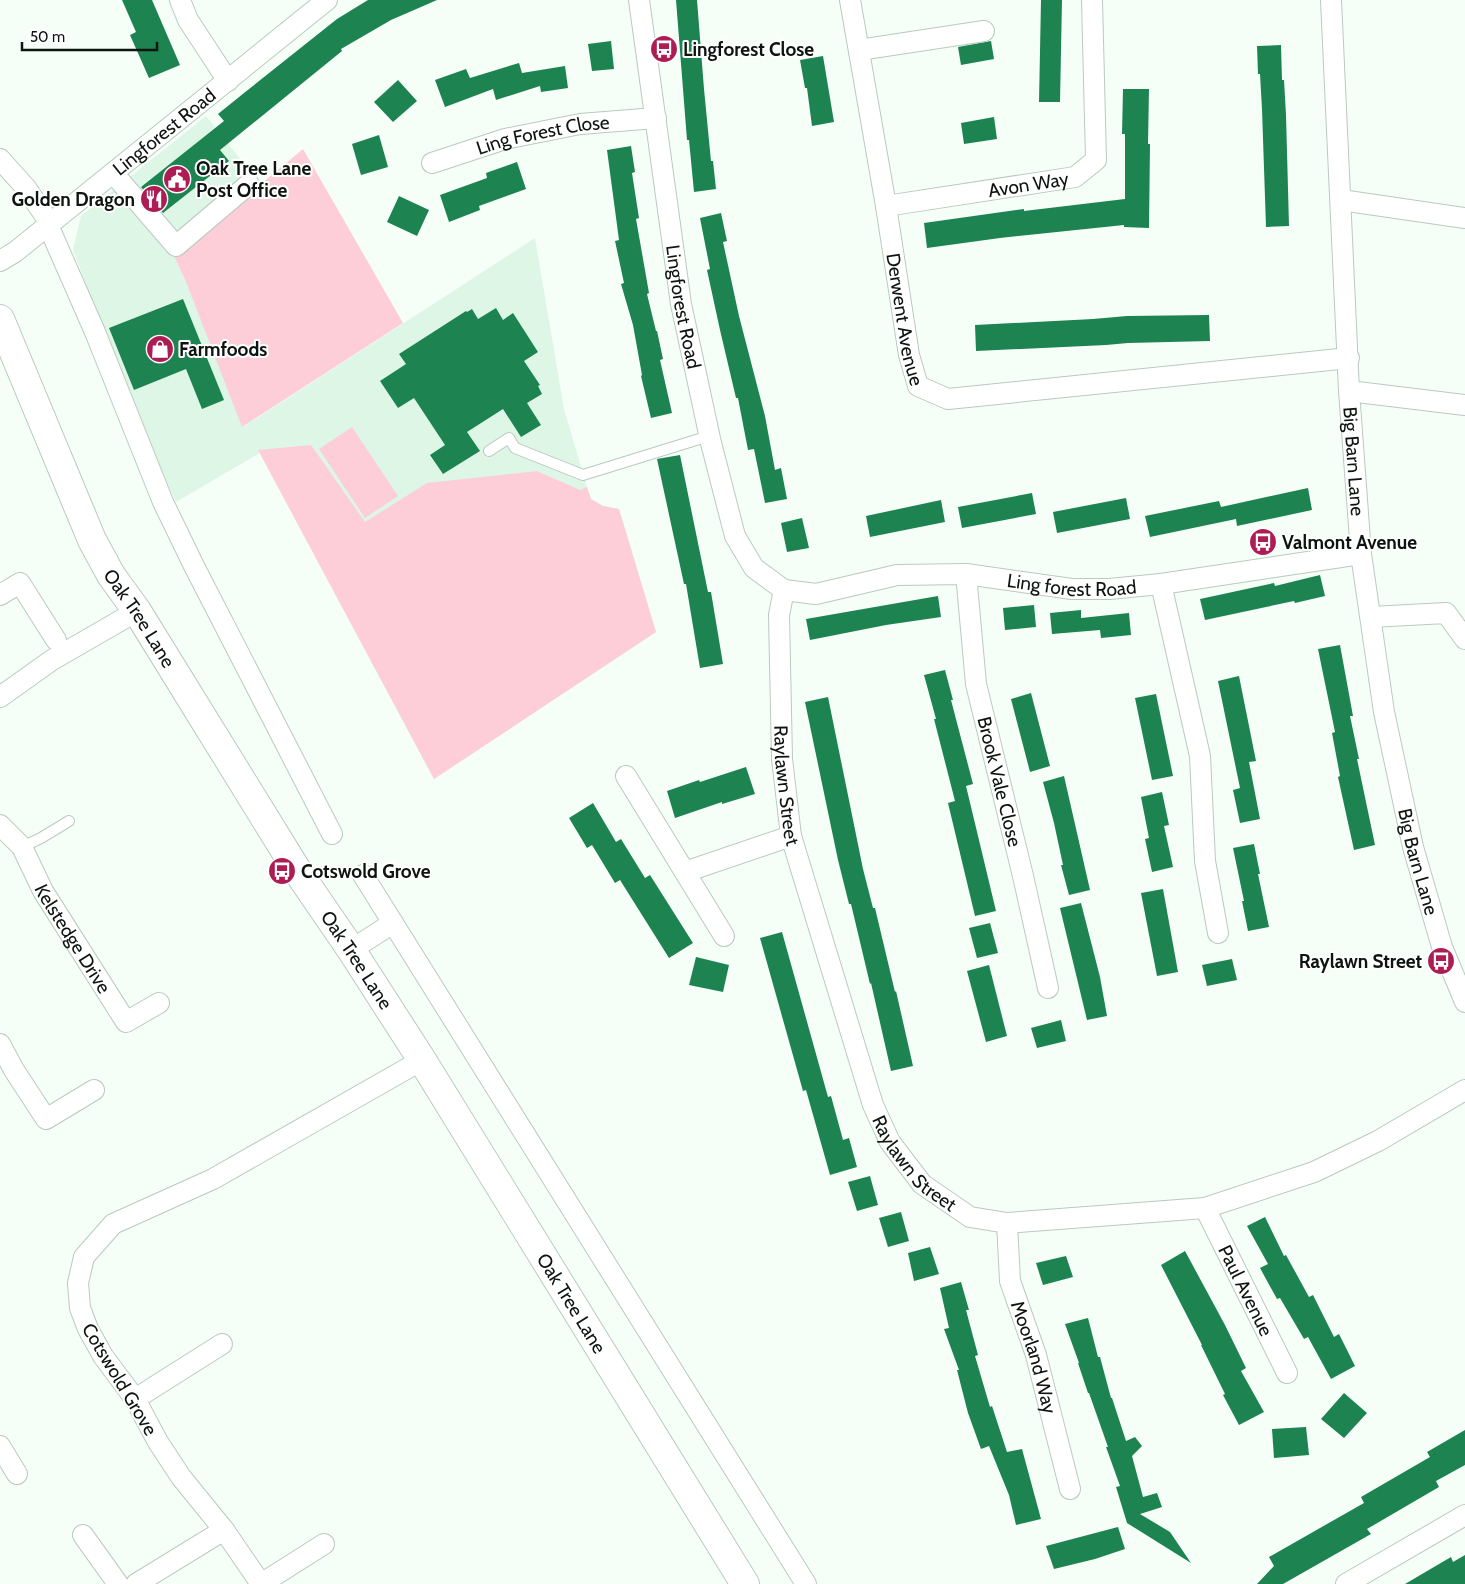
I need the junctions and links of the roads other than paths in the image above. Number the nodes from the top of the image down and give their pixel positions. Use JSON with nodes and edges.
{"nodes":[{"id":1,"x":180,"y":0,"type":"edge"},
{"id":2,"x":327,"y":0,"type":"edge"},
{"id":3,"x":639,"y":0,"type":"edge"},
{"id":4,"x":850,"y":0,"type":"edge"},
{"id":5,"x":1092,"y":0,"type":"edge"},
{"id":6,"x":1331,"y":0,"type":"edge"},
{"id":7,"x":984,"y":30,"type":"dead end"},
{"id":8,"x":859,"y":50,"type":"junction"},
{"id":9,"x":228,"y":81,"type":"junction"},
{"id":10,"x":656,"y":118,"type":"junction"},
{"id":11,"x":0,"y":159,"type":"edge"},
{"id":12,"x":432,"y":163,"type":"dead end"},
{"id":13,"x":113,"y":173,"type":"junction"},
{"id":14,"x":249,"y":184,"type":"dead end"},
{"id":15,"x":1341,"y":200,"type":"junction"},
{"id":16,"x":886,"y":206,"type":"junction"},
{"id":17,"x":1465,"y":218,"type":"edge"},
{"id":18,"x":49,"y":224,"type":"junction"},
{"id":19,"x":0,"y":260,"type":"edge"},
{"id":20,"x":0,"y":319,"type":"edge"},
{"id":21,"x":1348,"y":358,"type":"junction"},
{"id":22,"x":1350,"y":391,"type":"junction"},
{"id":23,"x":1465,"y":404,"type":"edge"},
{"id":24,"x":710,"y":436,"type":"junction"},
{"id":25,"x":489,"y":451,"type":"dead end"},
{"id":26,"x":1360,"y":554,"type":"junction"},
{"id":27,"x":966,"y":574,"type":"junction"},
{"id":28,"x":1161,"y":584,"type":"junction"},
{"id":29,"x":784,"y":590,"type":"junction"},
{"id":30,"x":0,"y":595,"type":"edge"},
{"id":31,"x":137,"y":612,"type":"junction"},
{"id":32,"x":1371,"y":617,"type":"junction"},
{"id":33,"x":1465,"y":639,"type":"edge"},
{"id":34,"x":56,"y":640,"type":"dead end"},
{"id":35,"x":0,"y":698,"type":"edge"},
{"id":36,"x":626,"y":776,"type":"dead end"},
{"id":37,"x":70,"y":821,"type":"dead end"},
{"id":38,"x":0,"y":825,"type":"edge"},
{"id":39,"x":332,"y":834,"type":"dead end"},
{"id":40,"x":791,"y":836,"type":"junction"},
{"id":41,"x":22,"y":847,"type":"junction"},
{"id":42,"x":685,"y":872,"type":"junction"},
{"id":43,"x":363,"y":875,"type":"dead end"},
{"id":44,"x":393,"y":923,"type":"junction"},
{"id":45,"x":1218,"y":933,"type":"dead end"},
{"id":46,"x":724,"y":936,"type":"dead end"},
{"id":47,"x":351,"y":950,"type":"junction"},
{"id":48,"x":1048,"y":988,"type":"dead end"},
{"id":49,"x":1465,"y":1002,"type":"edge"},
{"id":50,"x":159,"y":1003,"type":"dead end"},
{"id":51,"x":0,"y":1044,"type":"edge"},
{"id":52,"x":422,"y":1060,"type":"junction"},
{"id":53,"x":7,"y":1074,"type":"edge"},
{"id":54,"x":94,"y":1090,"type":"dead end"},
{"id":55,"x":1465,"y":1090,"type":"edge"},
{"id":56,"x":1205,"y":1208,"type":"junction"},
{"id":57,"x":1007,"y":1223,"type":"junction"},
{"id":58,"x":222,"y":1344,"type":"dead end"},
{"id":59,"x":1287,"y":1373,"type":"dead end"},
{"id":60,"x":135,"y":1400,"type":"junction"},
{"id":61,"x":0,"y":1446,"type":"edge"},
{"id":62,"x":17,"y":1474,"type":"dead end"},
{"id":63,"x":1070,"y":1489,"type":"dead end"},
{"id":64,"x":1465,"y":1515,"type":"edge"},
{"id":65,"x":224,"y":1530,"type":"junction"},
{"id":66,"x":83,"y":1535,"type":"dead end"},
{"id":67,"x":324,"y":1544,"type":"dead end"},
{"id":68,"x":118,"y":1584,"type":"edge"},
{"id":69,"x":136,"y":1584,"type":"edge"},
{"id":70,"x":261,"y":1584,"type":"edge"},
{"id":71,"x":746,"y":1584,"type":"edge"},
{"id":72,"x":806,"y":1584,"type":"edge"},
{"id":73,"x":1346,"y":1584,"type":"edge"}],
"edges":[{"from":1,"to":9,"type":"street"},
{"from":2,"to":9,"type":"street","name":"Lingforest Road"},
{"from":3,"to":10,"type":"street","name":"Lingforest Road"},
{"from":4,"to":8,"type":"street","name":"Derwent Avenue"},
{"from":5,"to":16,"type":"street","name":"Avon Way"},
{"from":6,"to":15,"type":"street","name":"Big Barn Lane"},
{"from":7,"to":8,"type":"street"},
{"from":8,"to":16,"type":"street","name":"Derwent Avenue"},
{"from":9,"to":13,"type":"street","name":"Lingforest Road"},
{"from":10,"to":12,"type":"street","name":"Ling Forest Close"},
{"from":10,"to":24,"type":"street","name":"Lingforest Road"},
{"from":11,"to":18,"type":"street"},
{"from":13,"to":14,"type":"street"},
{"from":13,"to":18,"type":"street","name":"Lingforest Road"},
{"from":15,"to":17,"type":"street"},
{"from":15,"to":21,"type":"street","name":"Big Barn Lane"},
{"from":16,"to":21,"type":"street","name":"Derwent Avenue"},
{"from":18,"to":19,"type":"street","name":"Lingforest Road"},
{"from":18,"to":39,"type":"street"},
{"from":20,"to":31,"type":"main road","name":"Oak Tree Lane"},
{"from":21,"to":22,"type":"street","name":"Big Barn Lane"},
{"from":22,"to":23,"type":"street"},
{"from":22,"to":26,"type":"street","name":"Big Barn Lane"},
{"from":24,"to":25,"type":"lane"},
{"from":24,"to":29,"type":"street","name":"Lingforest Road"},
{"from":26,"to":28,"type":"street","name":"Ling forest Road"},
{"from":26,"to":32,"type":"street","name":"Big Barn Lane"},
{"from":27,"to":28,"type":"street","name":"Ling forest Road"},
{"from":27,"to":29,"type":"street","name":"Ling forest Road"},
{"from":27,"to":48,"type":"street","name":"Brook Vale Close"},
{"from":28,"to":45,"type":"street"},
{"from":29,"to":40,"type":"street","name":"Raylawn Street"},
{"from":30,"to":34,"type":"street"},
{"from":31,"to":35,"type":"street"},
{"from":31,"to":47,"type":"main road","name":"Oak Tree Lane"},
{"from":32,"to":33,"type":"street"},
{"from":32,"to":49,"type":"street","name":"Big Barn Lane"},
{"from":36,"to":42,"type":"street"},
{"from":37,"to":41,"type":"lane"},
{"from":38,"to":41,"type":"street","name":"Kelstedge Drive"},
{"from":40,"to":42,"type":"street"},
{"from":40,"to":57,"type":"street","name":"Raylawn Street"},
{"from":41,"to":50,"type":"street","name":"Kelstedge Drive"},
{"from":42,"to":46,"type":"street"},
{"from":43,"to":44,"type":"street"},
{"from":44,"to":47,"type":"street"},
{"from":44,"to":72,"type":"street"},
{"from":47,"to":52,"type":"main road","name":"Oak Tree Lane"},
{"from":51,"to":53,"type":"street"},
{"from":52,"to":60,"type":"street","name":"Cotswold Grove"},
{"from":52,"to":71,"type":"main road","name":"Oak Tree Lane"},
{"from":53,"to":54,"type":"street"},
{"from":55,"to":56,"type":"street","name":"Raylawn Street"},
{"from":56,"to":57,"type":"street","name":"Raylawn Street"},
{"from":56,"to":59,"type":"street","name":"Paul Avenue"},
{"from":57,"to":63,"type":"street","name":"Moorland Way"},
{"from":58,"to":60,"type":"street"},
{"from":60,"to":65,"type":"street","name":"Cotswold Grove"},
{"from":61,"to":62,"type":"street"},
{"from":64,"to":73,"type":"street"},
{"from":65,"to":69,"type":"street"},
{"from":65,"to":70,"type":"street","name":"Cotswold Grove"},
{"from":66,"to":68,"type":"street"},
{"from":67,"to":70,"type":"street"}]}
